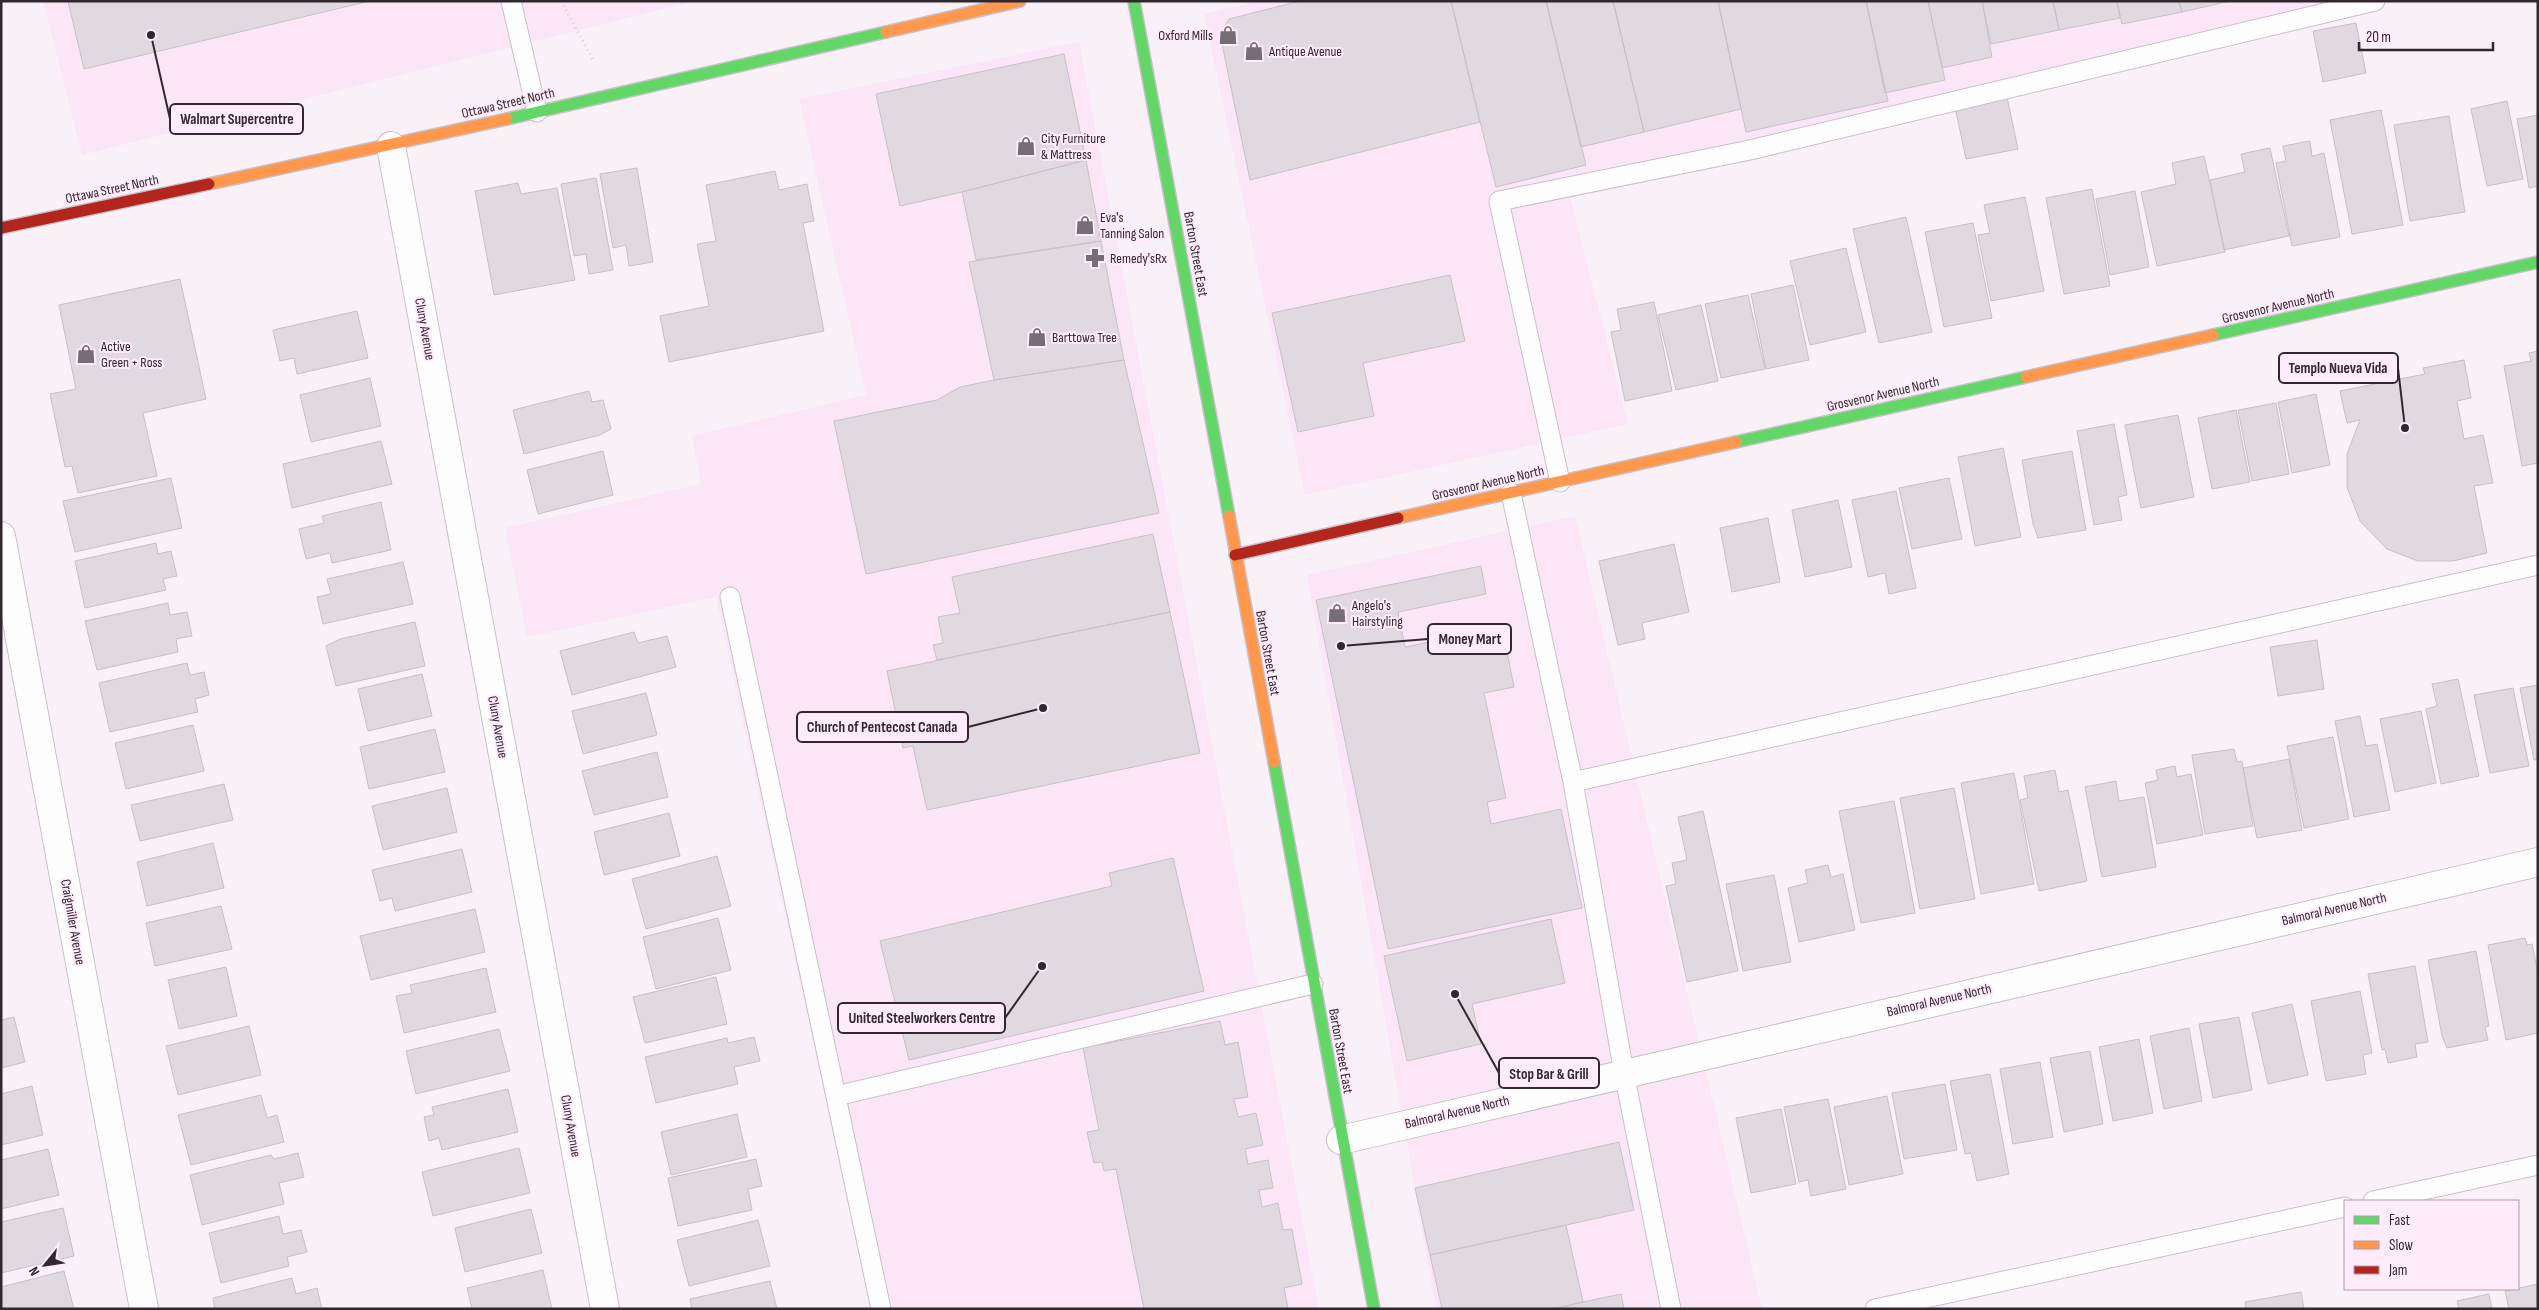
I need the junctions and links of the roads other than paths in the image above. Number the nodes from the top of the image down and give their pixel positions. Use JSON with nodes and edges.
{"nodes":[{"id":1,"x":511,"y":1,"type":"edge"},
{"id":2,"x":1020,"y":1,"type":"edge"},
{"id":3,"x":1134,"y":1,"type":"edge"},
{"id":4,"x":2375,"y":1,"type":"edge"},
{"id":5,"x":537,"y":112,"type":"junction"},
{"id":6,"x":391,"y":146,"type":"junction"},
{"id":7,"x":1,"y":228,"type":"edge"},
{"id":8,"x":2538,"y":262,"type":"edge"},
{"id":9,"x":1560,"y":482,"type":"junction"},
{"id":10,"x":1511,"y":494,"type":"junction"},
{"id":11,"x":1,"y":536,"type":"edge"},
{"id":12,"x":1235,"y":555,"type":"junction"},
{"id":13,"x":2538,"y":565,"type":"edge"},
{"id":14,"x":730,"y":597,"type":"dead end"},
{"id":15,"x":1573,"y":782,"type":"junction"},
{"id":16,"x":2538,"y":862,"type":"edge"},
{"id":17,"x":1313,"y":984,"type":"junction"},
{"id":18,"x":1624,"y":1073,"type":"junction"},
{"id":19,"x":836,"y":1096,"type":"junction"},
{"id":20,"x":1342,"y":1140,"type":"junction"},
{"id":21,"x":2538,"y":1165,"type":"edge"},
{"id":22,"x":2378,"y":1200,"type":"edge"},
{"id":23,"x":2344,"y":1207,"type":"edge"},
{"id":24,"x":144,"y":1309,"type":"edge"},
{"id":25,"x":605,"y":1309,"type":"edge"},
{"id":26,"x":881,"y":1309,"type":"edge"},
{"id":27,"x":1374,"y":1309,"type":"edge"},
{"id":28,"x":1671,"y":1309,"type":"edge"},
{"id":29,"x":1875,"y":1309,"type":"edge"}],
"edges":[{"from":1,"to":5,"type":"lane"},
{"from":2,"to":5,"type":"main road","name":"Ottawa Street North"},
{"from":3,"to":12,"type":"main road","name":"Barton Street East"},
{"from":4,"to":9,"type":"lane"},
{"from":5,"to":6,"type":"main road","name":"Ottawa Street North"},
{"from":6,"to":7,"type":"main road","name":"Ottawa Street North"},
{"from":6,"to":25,"type":"street","name":"Cluny Avenue"},
{"from":8,"to":9,"type":"main road","name":"Grosvenor Avenue North"},
{"from":9,"to":10,"type":"main road","name":"Grosvenor Avenue North"},
{"from":10,"to":12,"type":"main road","name":"Grosvenor Avenue North"},
{"from":10,"to":15,"type":"lane"},
{"from":11,"to":24,"type":"street","name":"Craigmiller Avenue"},
{"from":12,"to":17,"type":"main road","name":"Barton Street East"},
{"from":13,"to":15,"type":"lane"},
{"from":14,"to":19,"type":"lane"},
{"from":15,"to":18,"type":"lane"},
{"from":16,"to":18,"type":"street","name":"Balmoral Avenue North"},
{"from":17,"to":19,"type":"lane"},
{"from":17,"to":20,"type":"main road","name":"Barton Street East"},
{"from":18,"to":20,"type":"street","name":"Balmoral Avenue North"},
{"from":18,"to":28,"type":"lane"},
{"from":19,"to":26,"type":"lane"},
{"from":20,"to":27,"type":"main road","name":"Barton Street East"},
{"from":21,"to":22,"type":"lane"},
{"from":23,"to":29,"type":"lane"}]}
